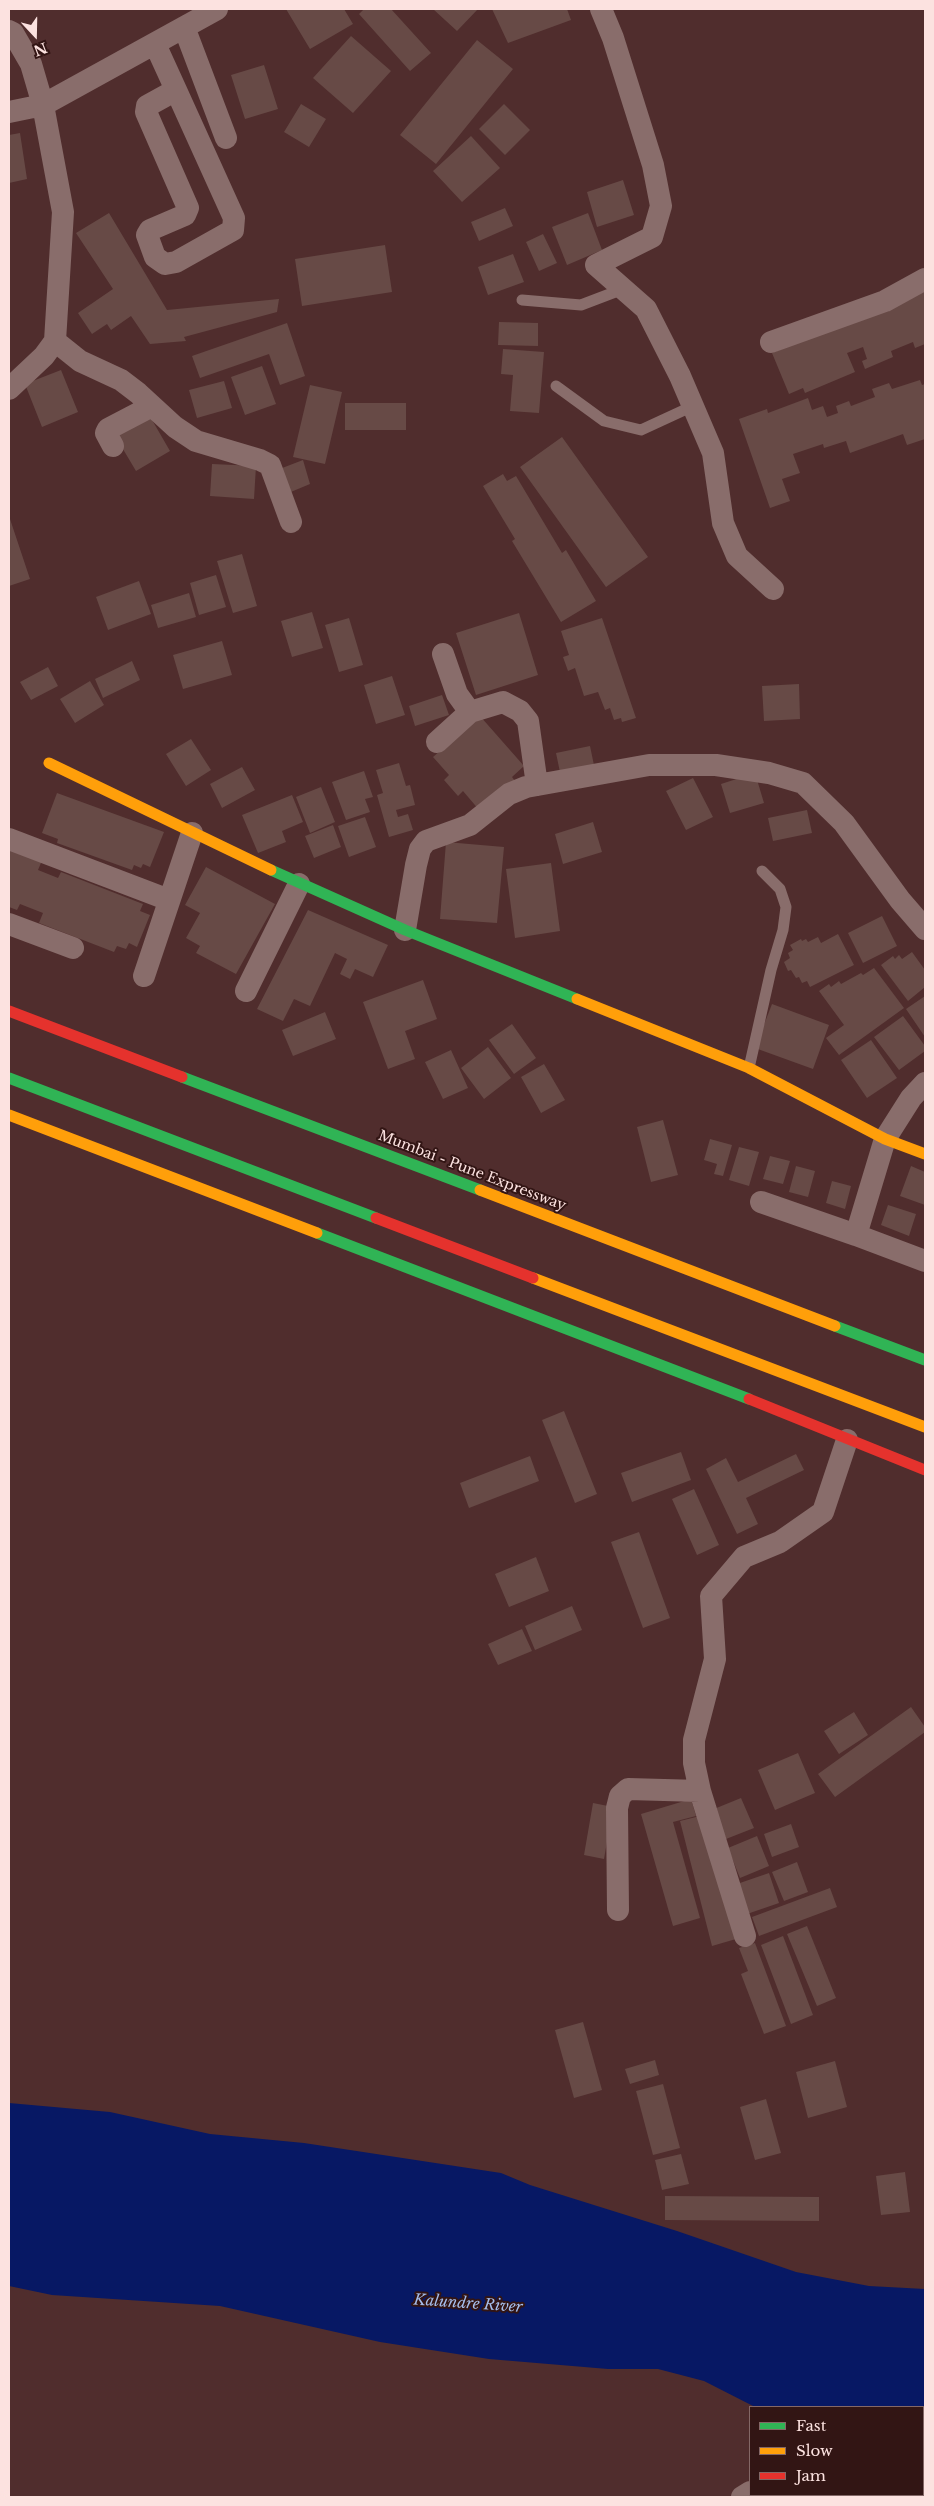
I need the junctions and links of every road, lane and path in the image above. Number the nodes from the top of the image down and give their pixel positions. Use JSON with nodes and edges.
{"nodes":[{"id":1,"x":217,"y":9,"type":"edge"},
{"id":2,"x":600,"y":9,"type":"edge"},
{"id":3,"x":184,"y":27,"type":"junction"},
{"id":4,"x":9,"y":31,"type":"edge"},
{"id":5,"x":155,"y":44,"type":"junction"},
{"id":6,"x":176,"y":90,"type":"junction"},
{"id":7,"x":43,"y":105,"type":"junction"},
{"id":8,"x":9,"y":112,"type":"edge"},
{"id":9,"x":226,"y":138,"type":"dead end"},
{"id":10,"x":925,"y":279,"type":"edge"},
{"id":11,"x":623,"y":289,"type":"junction"},
{"id":12,"x":522,"y":300,"type":"dead end"},
{"id":13,"x":55,"y":341,"type":"junction"},
{"id":14,"x":770,"y":342,"type":"dead end"},
{"id":15,"x":556,"y":386,"type":"dead end"},
{"id":16,"x":9,"y":389,"type":"edge"},
{"id":17,"x":152,"y":406,"type":"junction"},
{"id":18,"x":693,"y":406,"type":"junction"},
{"id":19,"x":113,"y":446,"type":"dead end"},
{"id":20,"x":291,"y":522,"type":"dead end"},
{"id":21,"x":773,"y":589,"type":"dead end"},
{"id":22,"x":443,"y":654,"type":"dead end"},
{"id":23,"x":470,"y":712,"type":"junction"},
{"id":24,"x":437,"y":742,"type":"dead end"},
{"id":25,"x":49,"y":764,"type":"dead end"},
{"id":26,"x":537,"y":785,"type":"junction"},
{"id":27,"x":192,"y":833,"type":"junction"},
{"id":28,"x":9,"y":839,"type":"edge"},
{"id":29,"x":762,"y":871,"type":"dead end"},
{"id":30,"x":299,"y":884,"type":"junction"},
{"id":31,"x":169,"y":900,"type":"junction"},
{"id":32,"x":922,"y":919,"type":"edge"},
{"id":33,"x":9,"y":924,"type":"edge"},
{"id":34,"x":405,"y":930,"type":"junction"},
{"id":35,"x":73,"y":948,"type":"dead end"},
{"id":36,"x":144,"y":976,"type":"dead end"},
{"id":37,"x":246,"y":991,"type":"dead end"},
{"id":38,"x":9,"y":1011,"type":"edge"},
{"id":39,"x":749,"y":1068,"type":"junction"},
{"id":40,"x":9,"y":1078,"type":"edge"},
{"id":41,"x":925,"y":1084,"type":"edge"},
{"id":42,"x":9,"y":1115,"type":"edge"},
{"id":43,"x":885,"y":1139,"type":"junction"},
{"id":44,"x":925,"y":1154,"type":"edge"},
{"id":45,"x":760,"y":1202,"type":"dead end"},
{"id":46,"x":856,"y":1235,"type":"junction"},
{"id":47,"x":925,"y":1262,"type":"edge"},
{"id":48,"x":925,"y":1360,"type":"edge"},
{"id":49,"x":925,"y":1427,"type":"edge"},
{"id":50,"x":847,"y":1440,"type":"junction"},
{"id":51,"x":925,"y":1470,"type":"edge"},
{"id":52,"x":700,"y":1791,"type":"junction"},
{"id":53,"x":618,"y":1910,"type":"dead end"},
{"id":54,"x":745,"y":1936,"type":"dead end"}],
"edges":[{"from":1,"to":3,"type":"street"},
{"from":2,"to":11,"type":"street"},
{"from":3,"to":5,"type":"street"},
{"from":3,"to":9,"type":"street"},
{"from":4,"to":7,"type":"street"},
{"from":5,"to":6,"type":"street"},
{"from":5,"to":7,"type":"street"},
{"from":6,"to":6,"type":"street"},
{"from":7,"to":8,"type":"street"},
{"from":7,"to":13,"type":"street"},
{"from":10,"to":14,"type":"street"},
{"from":11,"to":12,"type":"lane"},
{"from":11,"to":18,"type":"street"},
{"from":13,"to":16,"type":"street"},
{"from":13,"to":17,"type":"street"},
{"from":15,"to":18,"type":"lane"},
{"from":17,"to":19,"type":"street"},
{"from":17,"to":20,"type":"street"},
{"from":18,"to":21,"type":"street"},
{"from":22,"to":23,"type":"street"},
{"from":23,"to":24,"type":"street"},
{"from":23,"to":26,"type":"street"},
{"from":25,"to":27,"type":"main road"},
{"from":26,"to":32,"type":"street"},
{"from":26,"to":34,"type":"street"},
{"from":27,"to":30,"type":"main road"},
{"from":27,"to":31,"type":"street"},
{"from":28,"to":31,"type":"street"},
{"from":29,"to":39,"type":"lane"},
{"from":30,"to":34,"type":"main road"},
{"from":30,"to":37,"type":"street"},
{"from":31,"to":36,"type":"street"},
{"from":33,"to":35,"type":"street"},
{"from":34,"to":39,"type":"main road"},
{"from":38,"to":48,"type":"main road","name":"Mumbai - Pune Expressway"},
{"from":39,"to":43,"type":"main road"},
{"from":40,"to":49,"type":"main road"},
{"from":41,"to":43,"type":"street"},
{"from":42,"to":50,"type":"main road"},
{"from":43,"to":44,"type":"main road"},
{"from":43,"to":46,"type":"street"},
{"from":45,"to":46,"type":"street"},
{"from":46,"to":47,"type":"street"},
{"from":50,"to":51,"type":"main road"},
{"from":50,"to":52,"type":"street"},
{"from":52,"to":53,"type":"street"},
{"from":52,"to":54,"type":"street"}]}
